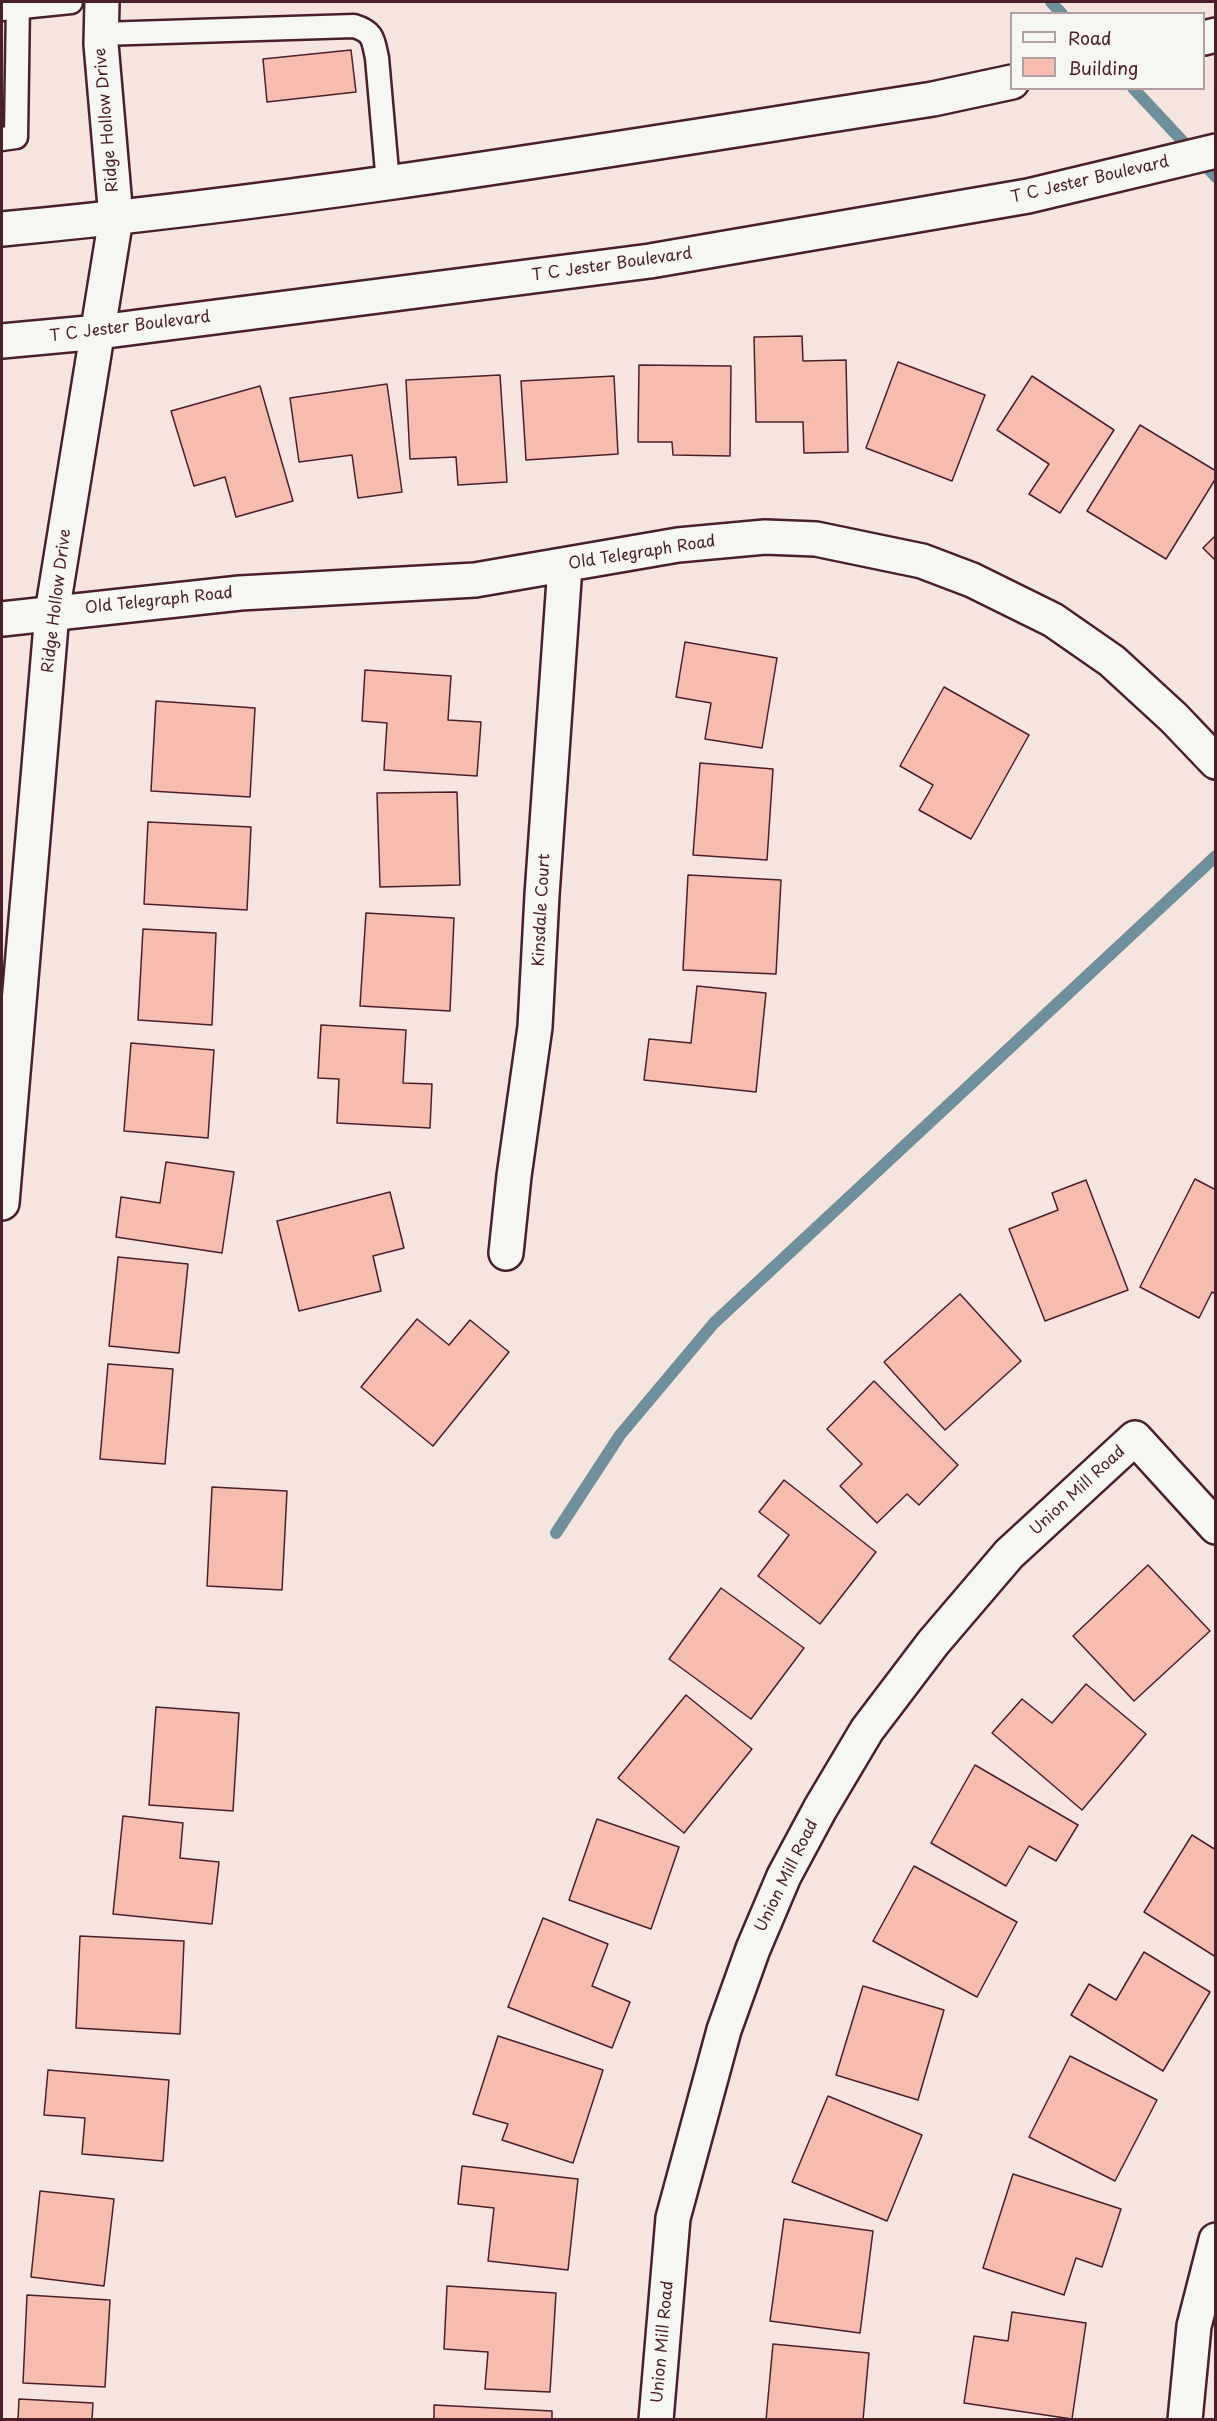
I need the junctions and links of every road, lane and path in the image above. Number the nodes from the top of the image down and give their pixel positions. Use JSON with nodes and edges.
{"nodes":[{"id":1,"x":71,"y":2,"type":"edge"},
{"id":2,"x":102,"y":2,"type":"edge"},
{"id":3,"x":13,"y":5,"type":"edge"},
{"id":4,"x":101,"y":34,"type":"junction"},
{"id":5,"x":1010,"y":82,"type":"edge"},
{"id":6,"x":2,"y":139,"type":"edge"},
{"id":7,"x":1215,"y":151,"type":"edge"},
{"id":8,"x":388,"y":183,"type":"junction"},
{"id":9,"x":116,"y":218,"type":"junction"},
{"id":10,"x":2,"y":229,"type":"edge"},
{"id":11,"x":99,"y":332,"type":"junction"},
{"id":12,"x":2,"y":341,"type":"edge"},
{"id":13,"x":565,"y":566,"type":"junction"},
{"id":14,"x":52,"y":613,"type":"junction"},
{"id":15,"x":2,"y":619,"type":"edge"},
{"id":16,"x":1215,"y":762,"type":"edge"},
{"id":17,"x":3,"y":1162,"type":"edge"},
{"id":18,"x":2,"y":1203,"type":"edge"},
{"id":19,"x":506,"y":1253,"type":"dead end"},
{"id":20,"x":1215,"y":1527,"type":"edge"},
{"id":21,"x":1215,"y":2240,"type":"edge"},
{"id":22,"x":656,"y":2420,"type":"edge"},
{"id":23,"x":1185,"y":2420,"type":"edge"}],
"edges":[{"from":1,"to":3,"type":"lane"},
{"from":2,"to":4,"type":"street","name":"Ridge Hollow Drive"},
{"from":3,"to":6,"type":"lane"},
{"from":4,"to":8,"type":"lane"},
{"from":4,"to":9,"type":"street","name":"Ridge Hollow Drive"},
{"from":5,"to":8,"type":"street"},
{"from":7,"to":11,"type":"street","name":"T C Jester Boulevard"},
{"from":8,"to":9,"type":"street"},
{"from":9,"to":10,"type":"street"},
{"from":9,"to":11,"type":"street","name":"Ridge Hollow Drive"},
{"from":11,"to":12,"type":"street","name":"T C Jester Boulevard"},
{"from":11,"to":14,"type":"street","name":"Ridge Hollow Drive"},
{"from":13,"to":14,"type":"street","name":"Old Telegraph Road"},
{"from":13,"to":16,"type":"street","name":"Old Telegraph Road"},
{"from":13,"to":19,"type":"street","name":"Kinsdale Court"},
{"from":14,"to":15,"type":"street","name":"Old Telegraph Road"},
{"from":14,"to":17,"type":"street","name":"Ridge Hollow Drive"},
{"from":17,"to":18,"type":"street","name":"Ridge Hollow Drive"},
{"from":20,"to":22,"type":"street","name":"Union Mill Road"},
{"from":21,"to":23,"type":"street"}]}
